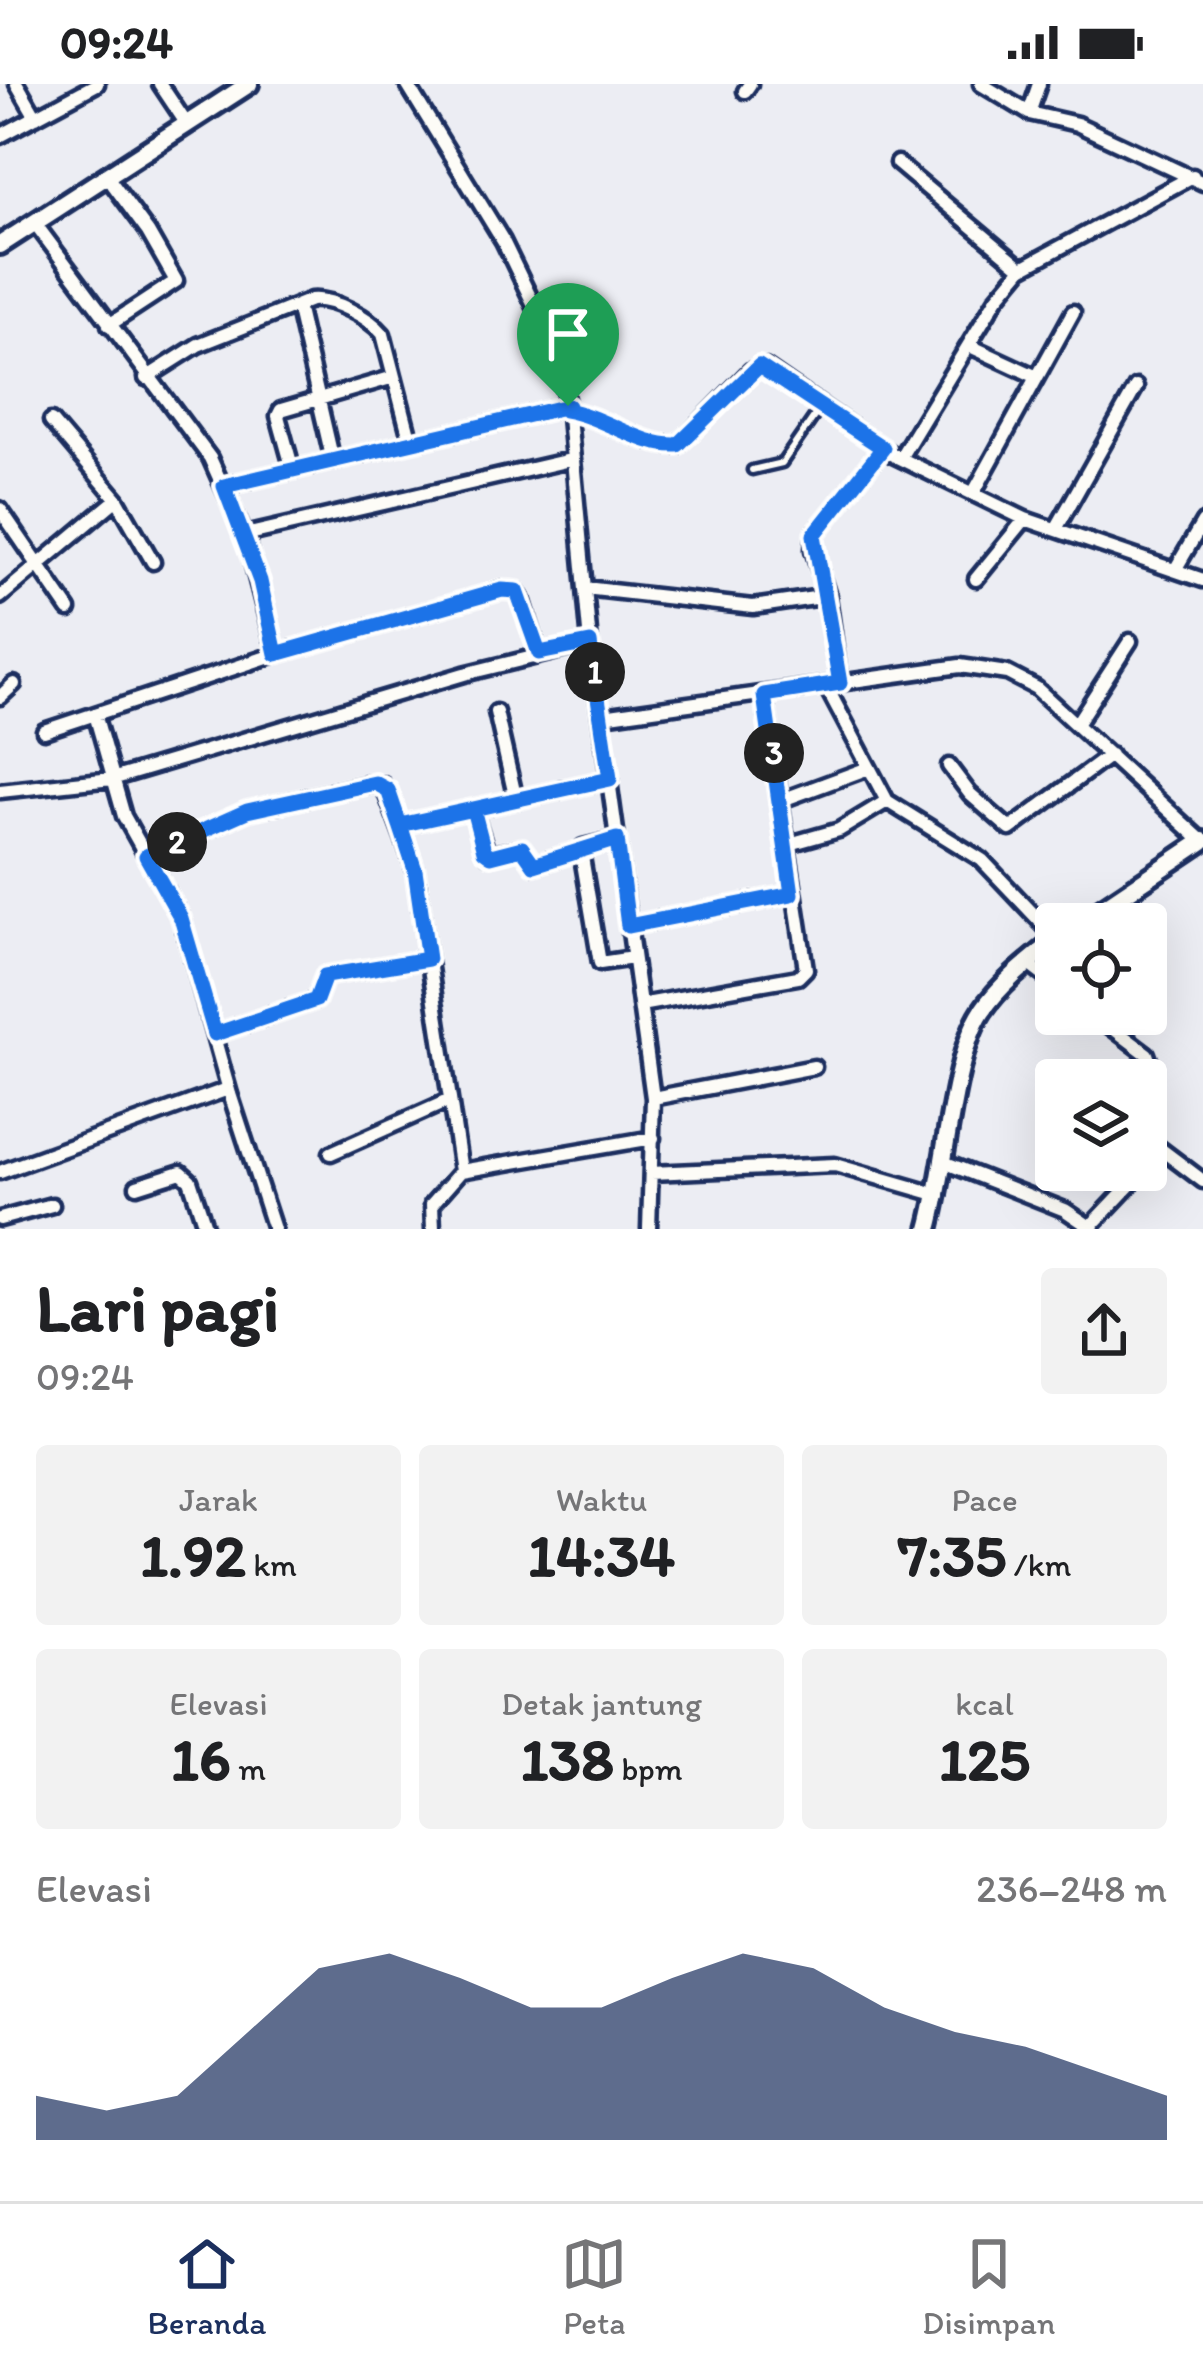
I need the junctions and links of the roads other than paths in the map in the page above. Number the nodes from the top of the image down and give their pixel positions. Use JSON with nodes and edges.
{"nodes":[{"id":1,"x":17,"y":84,"type":"edge"},
{"id":2,"x":97,"y":84,"type":"edge"},
{"id":3,"x":160,"y":84,"type":"edge"},
{"id":4,"x":249,"y":84,"type":"edge"},
{"id":5,"x":406,"y":84,"type":"edge"},
{"id":6,"x":981,"y":84,"type":"edge"},
{"id":7,"x":1039,"y":84,"type":"edge"},
{"id":8,"x":1029,"y":113,"type":"junction"},
{"id":9,"x":36,"y":117,"type":"junction"},
{"id":10,"x":186,"y":124,"type":"junction"},
{"id":11,"x":0,"y":136,"type":"edge"},
{"id":12,"x":897,"y":163,"type":"dead end"},
{"id":13,"x":106,"y":175,"type":"junction"},
{"id":14,"x":1198,"y":180,"type":"edge"},
{"id":15,"x":34,"y":222,"type":"junction"},
{"id":16,"x":0,"y":245,"type":"edge"},
{"id":17,"x":1022,"y":268,"type":"junction"},
{"id":18,"x":297,"y":306,"type":"junction"},
{"id":19,"x":1073,"y":312,"type":"dead end"},
{"id":20,"x":109,"y":325,"type":"junction"},
{"id":21,"x":970,"y":346,"type":"junction"},
{"id":22,"x":394,"y":377,"type":"junction"},
{"id":23,"x":1037,"y":377,"type":"junction"},
{"id":24,"x":146,"y":378,"type":"junction"},
{"id":25,"x":1136,"y":388,"type":"dead end"},
{"id":26,"x":317,"y":397,"type":"junction"},
{"id":27,"x":822,"y":405,"type":"junction"},
{"id":28,"x":567,"y":408,"type":"junction"},
{"id":29,"x":51,"y":421,"type":"dead end"},
{"id":30,"x":411,"y":442,"type":"junction"},
{"id":31,"x":883,"y":448,"type":"junction"},
{"id":32,"x":900,"y":458,"type":"junction"},
{"id":33,"x":332,"y":460,"type":"junction"},
{"id":34,"x":570,"y":460,"type":"junction"},
{"id":35,"x":293,"y":470,"type":"junction"},
{"id":36,"x":752,"y":470,"type":"dead end"},
{"id":37,"x":224,"y":486,"type":"junction"},
{"id":38,"x":974,"y":492,"type":"junction"},
{"id":39,"x":117,"y":500,"type":"junction"},
{"id":40,"x":0,"y":509,"type":"edge"},
{"id":41,"x":1025,"y":519,"type":"junction"},
{"id":42,"x":1203,"y":522,"type":"edge"},
{"id":43,"x":1056,"y":529,"type":"junction"},
{"id":44,"x":245,"y":535,"type":"junction"},
{"id":45,"x":153,"y":562,"type":"dead end"},
{"id":46,"x":38,"y":566,"type":"junction"},
{"id":47,"x":1174,"y":570,"type":"junction"},
{"id":48,"x":976,"y":578,"type":"dead end"},
{"id":49,"x":1203,"y":580,"type":"edge"},
{"id":50,"x":585,"y":588,"type":"junction"},
{"id":51,"x":828,"y":596,"type":"junction"},
{"id":52,"x":0,"y":597,"type":"edge"},
{"id":53,"x":69,"y":610,"type":"dead end"},
{"id":54,"x":1130,"y":641,"type":"dead end"},
{"id":55,"x":590,"y":643,"type":"junction"},
{"id":56,"x":539,"y":653,"type":"junction"},
{"id":57,"x":276,"y":654,"type":"junction"},
{"id":58,"x":14,"y":684,"type":"dead end"},
{"id":59,"x":833,"y":684,"type":"junction"},
{"id":60,"x":764,"y":695,"type":"junction"},
{"id":61,"x":0,"y":697,"type":"edge"},
{"id":62,"x":496,"y":712,"type":"dead end"},
{"id":63,"x":94,"y":714,"type":"junction"},
{"id":64,"x":603,"y":716,"type":"junction"},
{"id":65,"x":1077,"y":723,"type":"junction"},
{"id":66,"x":44,"y":730,"type":"dead end"},
{"id":67,"x":1110,"y":755,"type":"junction"},
{"id":68,"x":949,"y":766,"type":"dead end"},
{"id":69,"x":866,"y":769,"type":"junction"},
{"id":70,"x":112,"y":778,"type":"junction"},
{"id":71,"x":610,"y":779,"type":"junction"},
{"id":72,"x":0,"y":791,"type":"edge"},
{"id":73,"x":517,"y":800,"type":"junction"},
{"id":74,"x":782,"y":800,"type":"junction"},
{"id":75,"x":887,"y":801,"type":"junction"},
{"id":76,"x":473,"y":809,"type":"junction"},
{"id":77,"x":400,"y":825,"type":"junction"},
{"id":78,"x":617,"y":839,"type":"junction"},
{"id":79,"x":1203,"y":842,"type":"edge"},
{"id":80,"x":786,"y":845,"type":"junction"},
{"id":81,"x":581,"y":850,"type":"junction"},
{"id":82,"x":146,"y":856,"type":"junction"},
{"id":83,"x":792,"y":894,"type":"junction"},
{"id":84,"x":1111,"y":903,"type":"edge"},
{"id":85,"x":1035,"y":917,"type":"edge"},
{"id":86,"x":628,"y":926,"type":"junction"},
{"id":87,"x":1035,"y":956,"type":"edge"},
{"id":88,"x":633,"y":958,"type":"junction"},
{"id":89,"x":428,"y":959,"type":"junction"},
{"id":90,"x":1027,"y":963,"type":"junction"},
{"id":91,"x":1035,"y":969,"type":"edge"},
{"id":92,"x":640,"y":1005,"type":"junction"},
{"id":93,"x":215,"y":1034,"type":"junction"},
{"id":94,"x":1122,"y":1035,"type":"edge"},
{"id":95,"x":1149,"y":1059,"type":"edge"},
{"id":96,"x":814,"y":1067,"type":"dead end"},
{"id":97,"x":228,"y":1089,"type":"junction"},
{"id":98,"x":653,"y":1098,"type":"junction"},
{"id":99,"x":450,"y":1100,"type":"junction"},
{"id":100,"x":652,"y":1138,"type":"junction"},
{"id":101,"x":331,"y":1153,"type":"dead end"},
{"id":102,"x":1167,"y":1153,"type":"edge"},
{"id":103,"x":946,"y":1163,"type":"junction"},
{"id":104,"x":461,"y":1171,"type":"junction"},
{"id":105,"x":0,"y":1172,"type":"edge"},
{"id":106,"x":651,"y":1173,"type":"junction"},
{"id":107,"x":1203,"y":1180,"type":"edge"},
{"id":108,"x":137,"y":1186,"type":"dead end"},
{"id":109,"x":1125,"y":1191,"type":"edge"},
{"id":110,"x":939,"y":1195,"type":"junction"},
{"id":111,"x":52,"y":1205,"type":"dead end"},
{"id":112,"x":0,"y":1219,"type":"edge"},
{"id":113,"x":1092,"y":1228,"type":"edge"},
{"id":114,"x":206,"y":1229,"type":"edge"},
{"id":115,"x":274,"y":1229,"type":"edge"},
{"id":116,"x":433,"y":1229,"type":"edge"},
{"id":117,"x":650,"y":1229,"type":"edge"},
{"id":118,"x":929,"y":1229,"type":"edge"}],
"edges":[{"from":1,"to":9,"type":"street"},
{"from":2,"to":9,"type":"street"},
{"from":3,"to":10,"type":"street"},
{"from":4,"to":10,"type":"street"},
{"from":5,"to":28,"type":"street"},
{"from":6,"to":8,"type":"street"},
{"from":7,"to":8,"type":"street"},
{"from":8,"to":14,"type":"street"},
{"from":9,"to":11,"type":"street"},
{"from":10,"to":13,"type":"street"},
{"from":12,"to":17,"type":"street"},
{"from":13,"to":15,"type":"street"},
{"from":13,"to":20,"type":"street"},
{"from":14,"to":17,"type":"street"},
{"from":15,"to":16,"type":"street"},
{"from":15,"to":20,"type":"street"},
{"from":17,"to":21,"type":"street"},
{"from":18,"to":22,"type":"street"},
{"from":18,"to":24,"type":"street"},
{"from":18,"to":26,"type":"street"},
{"from":19,"to":23,"type":"street"},
{"from":20,"to":24,"type":"street"},
{"from":21,"to":23,"type":"street"},
{"from":21,"to":32,"type":"street"},
{"from":22,"to":26,"type":"street"},
{"from":22,"to":30,"type":"street"},
{"from":23,"to":38,"type":"street"},
{"from":24,"to":37,"type":"street"},
{"from":25,"to":43,"type":"street"},
{"from":26,"to":33,"type":"street"},
{"from":26,"to":35,"type":"street"},
{"from":27,"to":28,"type":"street"},
{"from":27,"to":31,"type":"street"},
{"from":27,"to":36,"type":"lane"},
{"from":28,"to":30,"type":"street"},
{"from":28,"to":34,"type":"street"},
{"from":29,"to":39,"type":"street"},
{"from":30,"to":33,"type":"street"},
{"from":31,"to":32,"type":"street"},
{"from":31,"to":51,"type":"street"},
{"from":32,"to":38,"type":"street"},
{"from":33,"to":35,"type":"street"},
{"from":34,"to":44,"type":"street"},
{"from":34,"to":50,"type":"street"},
{"from":35,"to":37,"type":"street"},
{"from":37,"to":44,"type":"street"},
{"from":38,"to":41,"type":"street"},
{"from":39,"to":45,"type":"street"},
{"from":39,"to":46,"type":"street"},
{"from":40,"to":46,"type":"street"},
{"from":41,"to":43,"type":"street"},
{"from":41,"to":48,"type":"street"},
{"from":42,"to":47,"type":"street"},
{"from":43,"to":47,"type":"street"},
{"from":44,"to":57,"type":"street"},
{"from":46,"to":52,"type":"street"},
{"from":46,"to":53,"type":"street"},
{"from":47,"to":49,"type":"street"},
{"from":50,"to":51,"type":"street"},
{"from":50,"to":55,"type":"street"},
{"from":51,"to":59,"type":"street"},
{"from":54,"to":65,"type":"street"},
{"from":55,"to":56,"type":"street"},
{"from":55,"to":64,"type":"street"},
{"from":56,"to":57,"type":"street"},
{"from":56,"to":70,"type":"street"},
{"from":57,"to":63,"type":"street"},
{"from":58,"to":61,"type":"street"},
{"from":59,"to":60,"type":"street"},
{"from":59,"to":65,"type":"street"},
{"from":59,"to":69,"type":"street"},
{"from":60,"to":64,"type":"street"},
{"from":60,"to":74,"type":"street"},
{"from":62,"to":73,"type":"street"},
{"from":63,"to":66,"type":"street"},
{"from":63,"to":70,"type":"street"},
{"from":64,"to":71,"type":"street"},
{"from":65,"to":67,"type":"street"},
{"from":67,"to":68,"type":"street"},
{"from":67,"to":79,"type":"street"},
{"from":69,"to":74,"type":"street"},
{"from":69,"to":75,"type":"street"},
{"from":70,"to":72,"type":"street"},
{"from":70,"to":82,"type":"street"},
{"from":71,"to":73,"type":"street"},
{"from":71,"to":78,"type":"street"},
{"from":73,"to":76,"type":"street"},
{"from":74,"to":80,"type":"street"},
{"from":75,"to":80,"type":"street"},
{"from":75,"to":85,"type":"street"},
{"from":76,"to":77,"type":"street"},
{"from":76,"to":81,"type":"street"},
{"from":77,"to":82,"type":"street"},
{"from":77,"to":89,"type":"street"},
{"from":78,"to":81,"type":"street"},
{"from":78,"to":86,"type":"street"},
{"from":79,"to":84,"type":"street"},
{"from":80,"to":83,"type":"street"},
{"from":81,"to":88,"type":"street"},
{"from":82,"to":93,"type":"street"},
{"from":83,"to":86,"type":"street"},
{"from":83,"to":92,"type":"street"},
{"from":86,"to":88,"type":"street"},
{"from":87,"to":90,"type":"street"},
{"from":88,"to":92,"type":"street"},
{"from":89,"to":93,"type":"street"},
{"from":89,"to":99,"type":"street"},
{"from":90,"to":91,"type":"street"},
{"from":90,"to":103,"type":"street"},
{"from":92,"to":98,"type":"street"},
{"from":93,"to":97,"type":"street"},
{"from":94,"to":95,"type":"street"},
{"from":96,"to":98,"type":"street"},
{"from":97,"to":105,"type":"street"},
{"from":97,"to":115,"type":"street"},
{"from":98,"to":100,"type":"street"},
{"from":99,"to":101,"type":"street"},
{"from":99,"to":104,"type":"street"},
{"from":100,"to":104,"type":"street"},
{"from":100,"to":106,"type":"street"},
{"from":102,"to":107,"type":"street"},
{"from":103,"to":110,"type":"street"},
{"from":103,"to":113,"type":"street"},
{"from":104,"to":116,"type":"street"},
{"from":106,"to":110,"type":"street"},
{"from":106,"to":117,"type":"street"},
{"from":108,"to":114,"type":"street"},
{"from":109,"to":113,"type":"street"},
{"from":110,"to":118,"type":"street"},
{"from":111,"to":112,"type":"street"}]}
